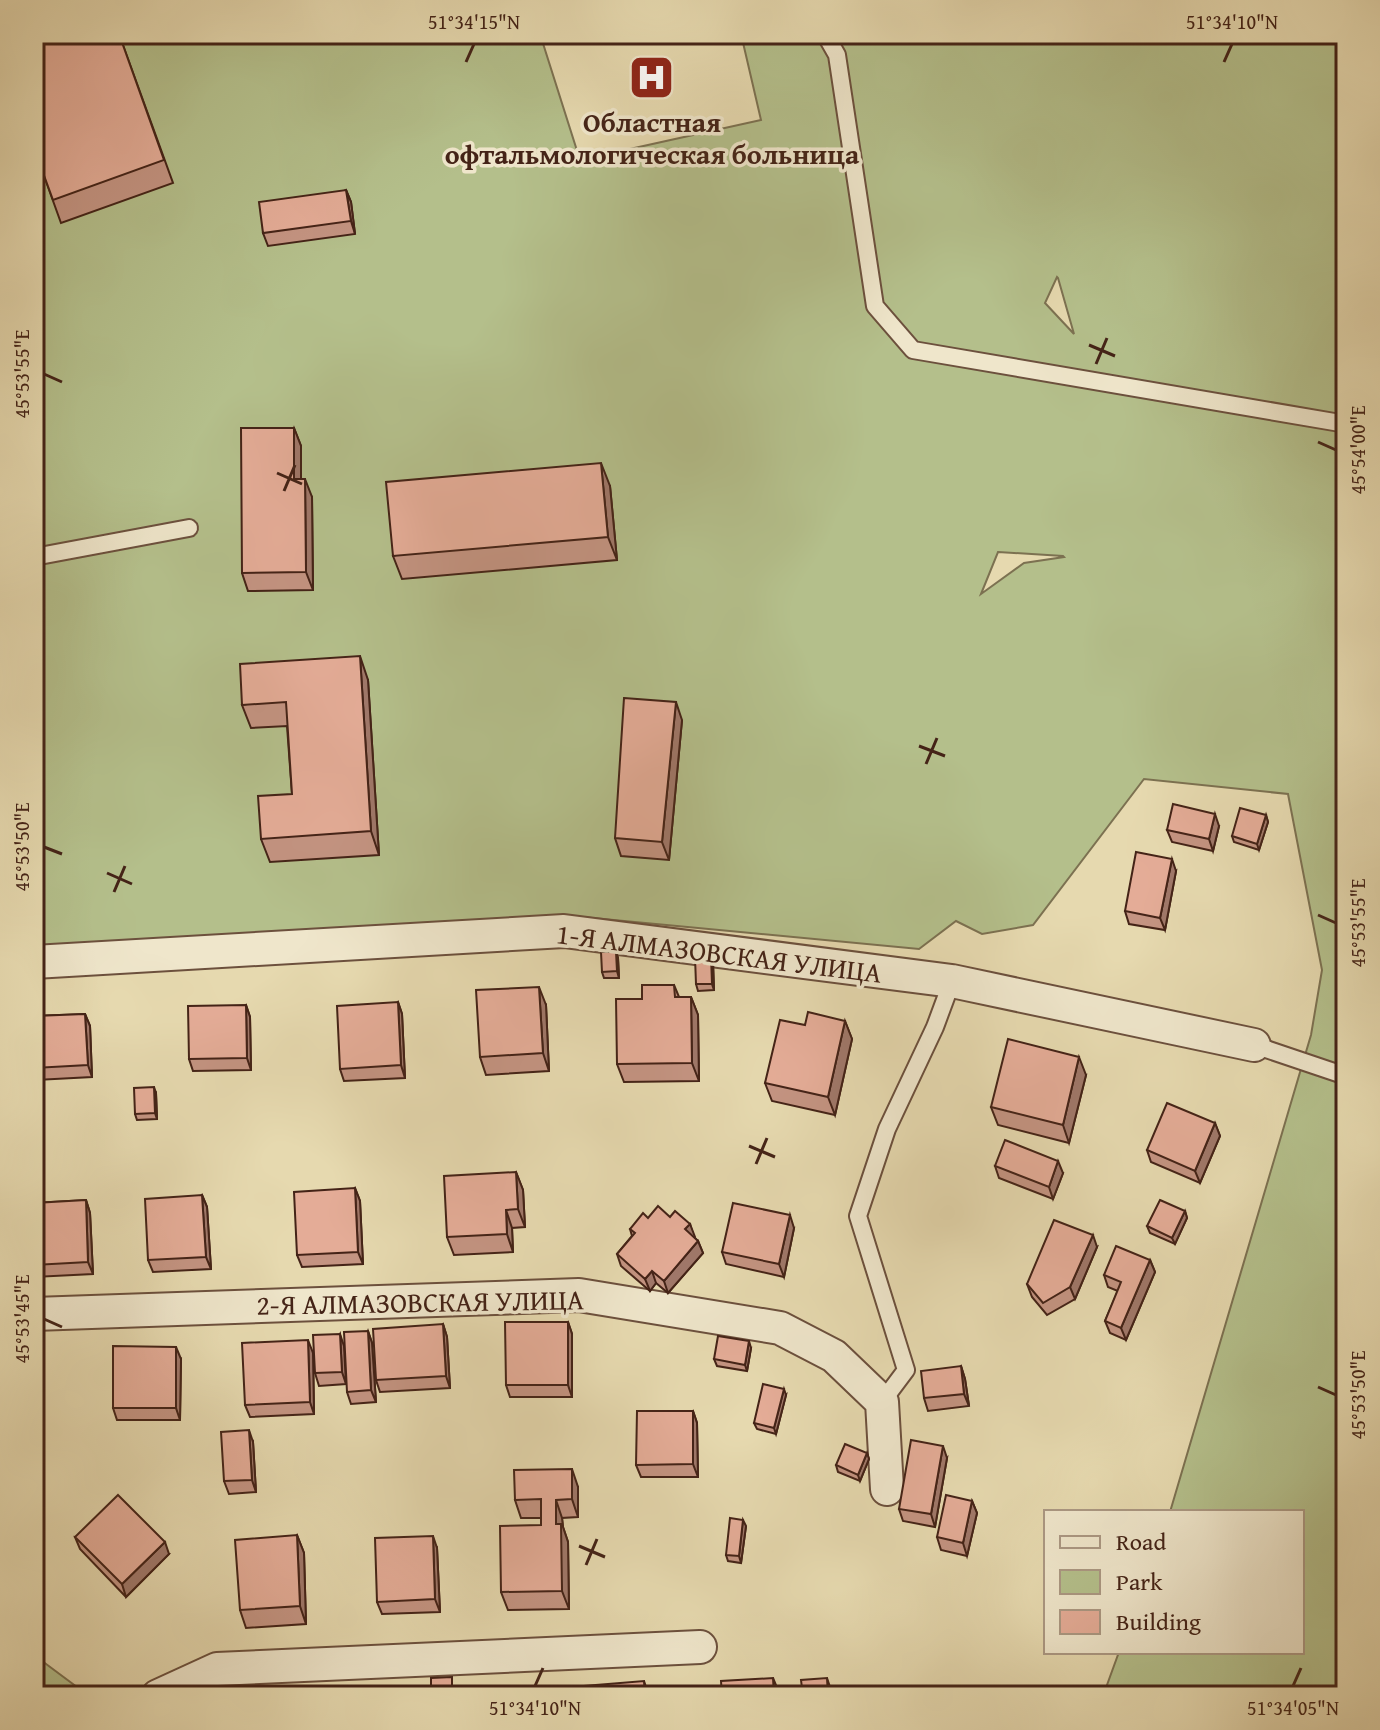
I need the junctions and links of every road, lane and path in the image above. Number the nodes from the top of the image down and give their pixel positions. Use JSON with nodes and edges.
{"nodes":[{"id":1,"x":825,"y":34,"type":"edge"},
{"id":2,"x":1346,"y":424,"type":"edge"},
{"id":3,"x":189,"y":528,"type":"dead end"},
{"id":4,"x":34,"y":557,"type":"edge"},
{"id":5,"x":34,"y":962,"type":"edge"},
{"id":6,"x":952,"y":981,"type":"junction"},
{"id":7,"x":1254,"y":1045,"type":"joint"},
{"id":8,"x":1346,"y":1076,"type":"edge"},
{"id":9,"x":34,"y":1314,"type":"edge"},
{"id":10,"x":882,"y":1402,"type":"junction"},
{"id":11,"x":887,"y":1489,"type":"dead end"},
{"id":12,"x":700,"y":1647,"type":"dead end"},
{"id":13,"x":158,"y":1696,"type":"edge"}],
"edges":[{"from":1,"to":2,"type":"lane"},
{"from":3,"to":4,"type":"lane"},
{"from":5,"to":6,"type":"street","name":"1-Я АЛМАЗОВСКАЯ УЛИЦА"},
{"from":6,"to":7,"type":"street","name":"1-Я АЛМАЗОВСКАЯ УЛИЦА"},
{"from":6,"to":10,"type":"lane"},
{"from":7,"to":8,"type":"lane"},
{"from":9,"to":10,"type":"street","name":"2-Я АЛМАЗОВСКАЯ УЛИЦА"},
{"from":10,"to":11,"type":"street"},
{"from":12,"to":13,"type":"street"}]}
